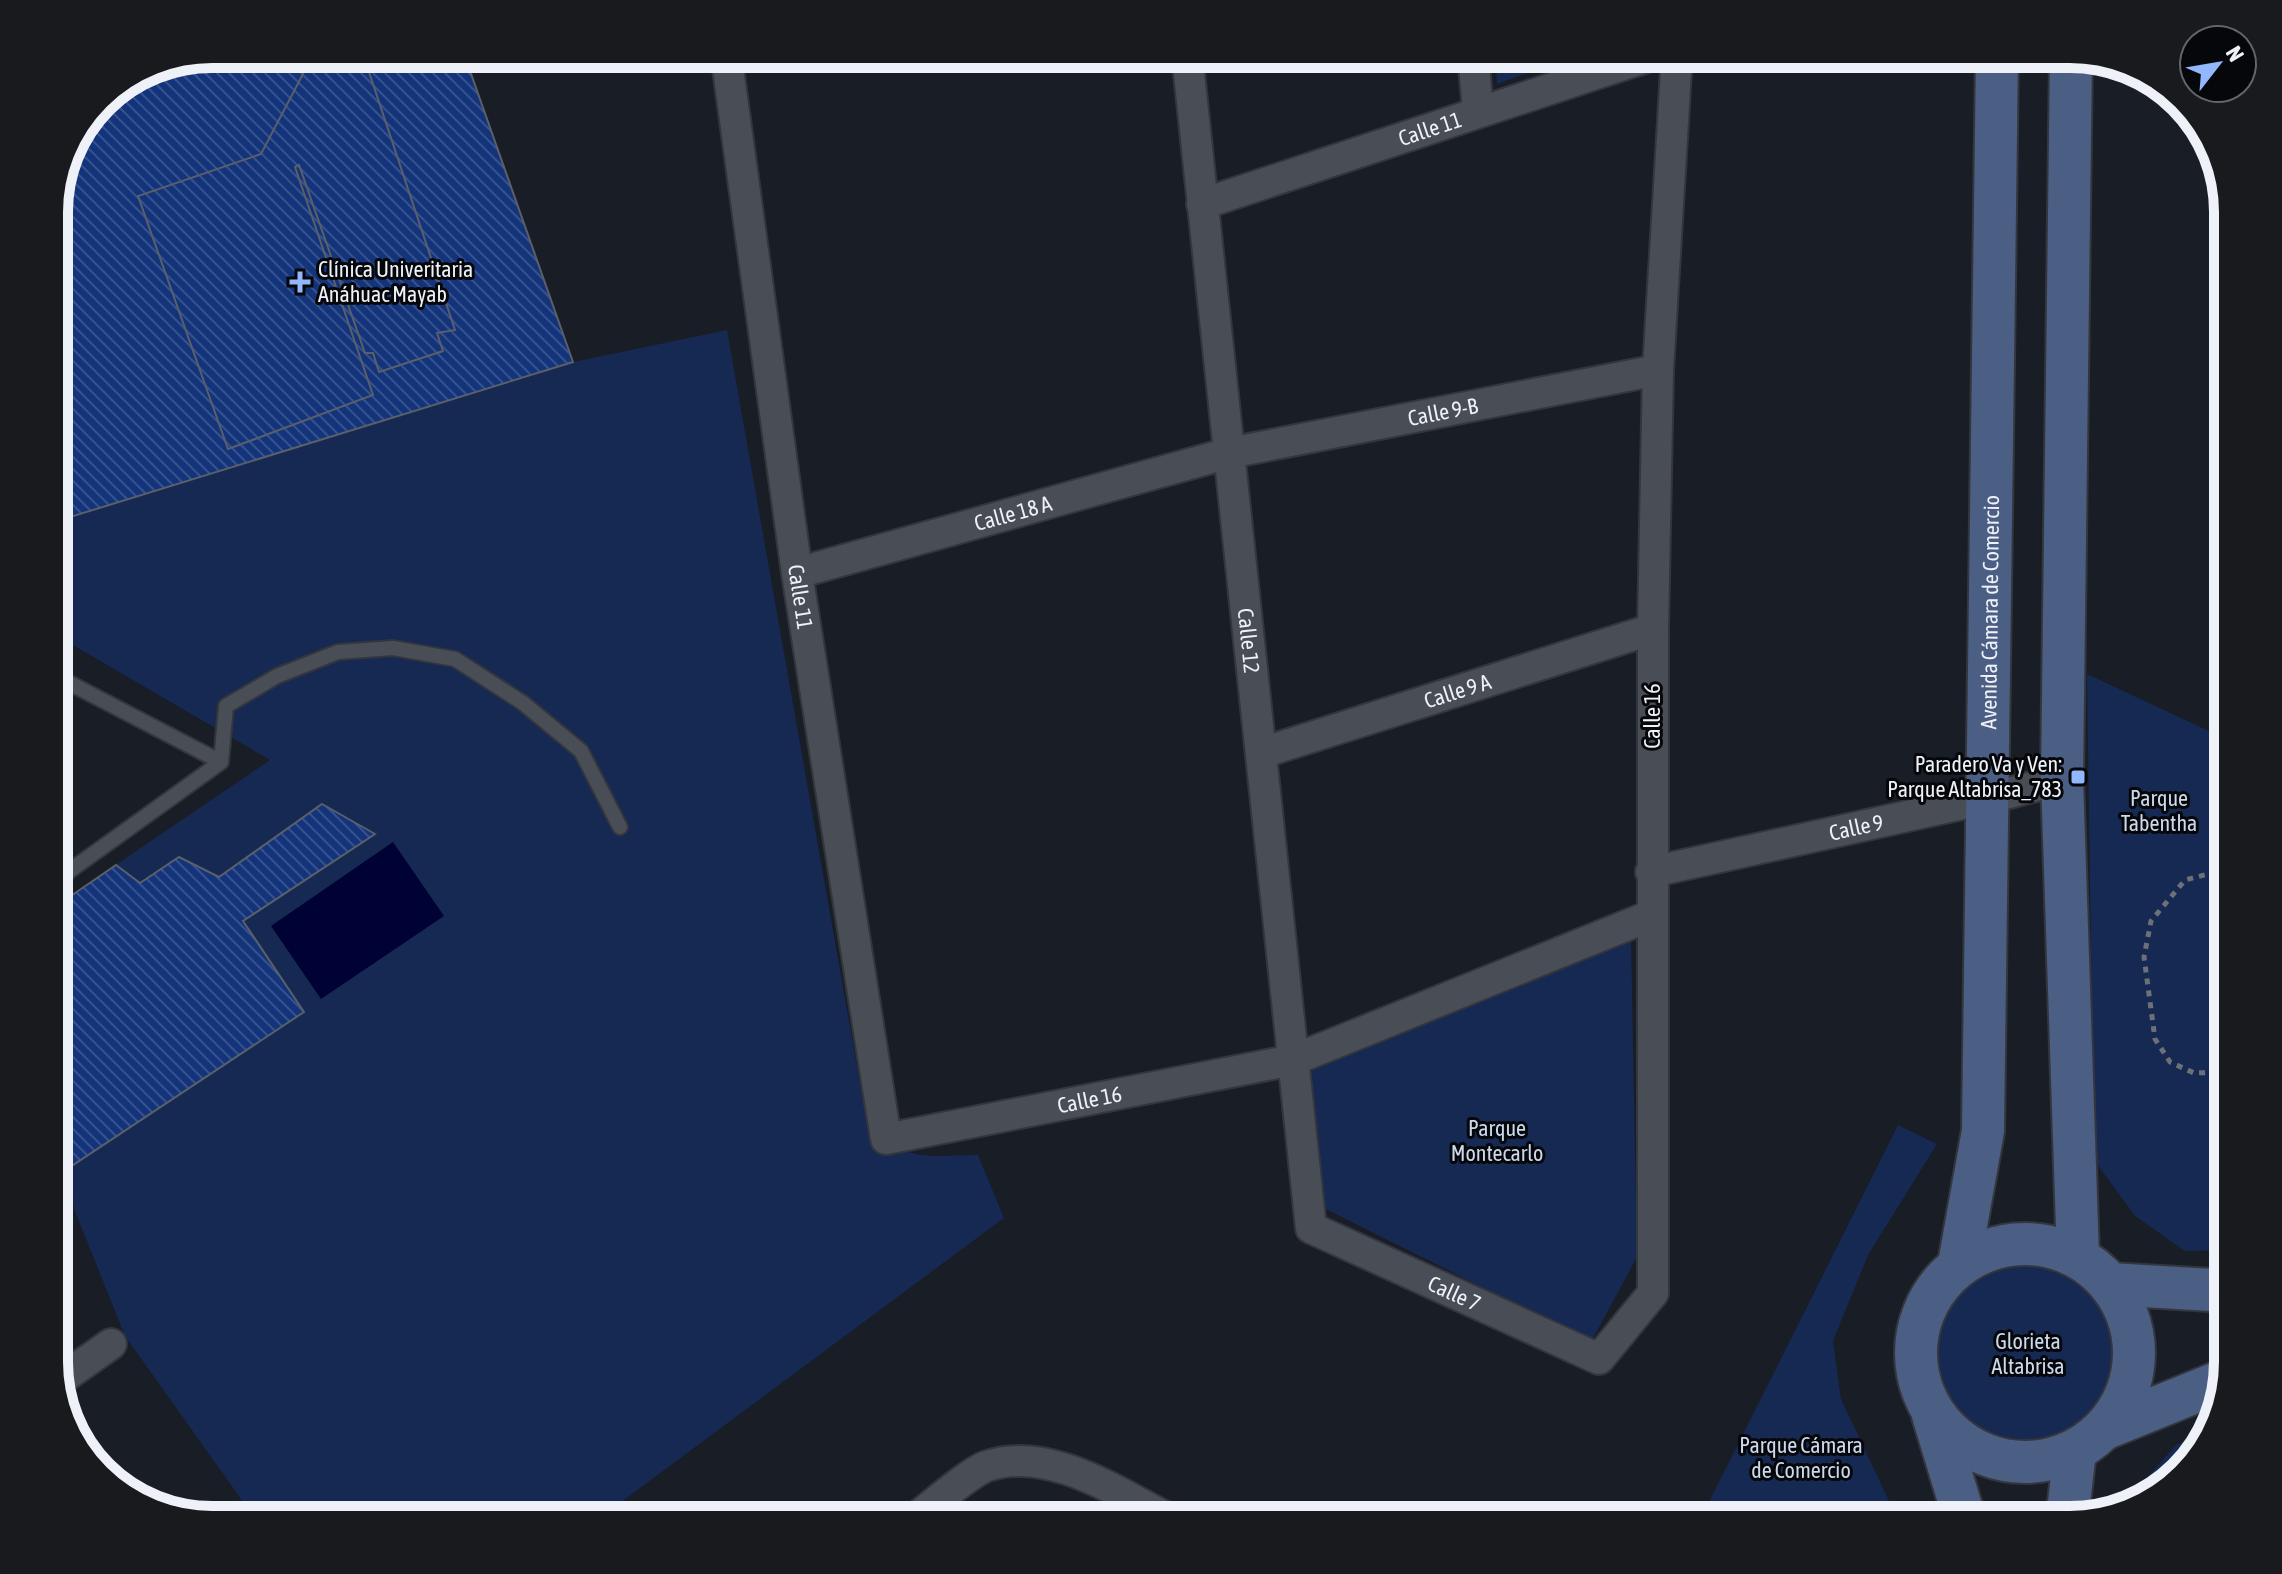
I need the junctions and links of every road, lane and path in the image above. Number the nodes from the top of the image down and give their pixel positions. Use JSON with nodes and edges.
{"nodes":[{"id":1,"x":728,"y":68,"type":"edge"},
{"id":2,"x":1188,"y":68,"type":"edge"},
{"id":3,"x":1474,"y":68,"type":"edge"},
{"id":4,"x":1612,"y":68,"type":"edge"},
{"id":5,"x":1676,"y":68,"type":"edge"},
{"id":6,"x":1997,"y":68,"type":"edge"},
{"id":7,"x":2071,"y":68,"type":"edge"},
{"id":8,"x":1478,"y":111,"type":"junction"},
{"id":9,"x":1202,"y":204,"type":"junction"},
{"id":10,"x":1658,"y":370,"type":"junction"},
{"id":11,"x":1229,"y":453,"type":"junction"},
{"id":12,"x":797,"y":573,"type":"junction"},
{"id":13,"x":1653,"y":629,"type":"junction"},
{"id":14,"x":68,"y":682,"type":"edge"},
{"id":15,"x":1261,"y":753,"type":"junction"},
{"id":16,"x":221,"y":762,"type":"junction"},
{"id":17,"x":2062,"y":779,"type":"junction"},
{"id":18,"x":1990,"y":798,"type":"junction"},
{"id":19,"x":620,"y":827,"type":"dead end"},
{"id":20,"x":68,"y":872,"type":"edge"},
{"id":21,"x":1651,"y":872,"type":"junction"},
{"id":22,"x":2214,"y":873,"type":"edge"},
{"id":23,"x":1650,"y":916,"type":"junction"},
{"id":24,"x":1293,"y":1060,"type":"junction"},
{"id":25,"x":2214,"y":1072,"type":"edge"},
{"id":26,"x":886,"y":1139,"type":"joint"},
{"id":27,"x":1311,"y":1228,"type":"joint"},
{"id":28,"x":2078,"y":1257,"type":"junction"},
{"id":29,"x":1959,"y":1264,"type":"junction"},
{"id":30,"x":2110,"y":1284,"type":"junction"},
{"id":31,"x":2214,"y":1290,"type":"edge"},
{"id":32,"x":111,"y":1344,"type":"dead end"},
{"id":33,"x":1599,"y":1359,"type":"joint"},
{"id":34,"x":68,"y":1374,"type":"edge"},
{"id":35,"x":2212,"y":1385,"type":"edge"},
{"id":36,"x":1931,"y":1410,"type":"junction"},
{"id":37,"x":2091,"y":1439,"type":"junction"},
{"id":38,"x":932,"y":1506,"type":"edge"},
{"id":39,"x":1143,"y":1506,"type":"edge"},
{"id":40,"x":1961,"y":1506,"type":"edge"},
{"id":41,"x":2071,"y":1506,"type":"edge"}],
"edges":[{"from":1,"to":12,"type":"street","name":"Calle 11"},
{"from":2,"to":9,"type":"street","name":"Calle 12"},
{"from":3,"to":8,"type":"street"},
{"from":4,"to":8,"type":"street","name":"Calle 11"},
{"from":5,"to":10,"type":"street","name":"Calle 16"},
{"from":6,"to":18,"type":"main road","name":"Avenida Cámara de Comercio"},
{"from":7,"to":17,"type":"main road"},
{"from":8,"to":9,"type":"street","name":"Calle 11"},
{"from":9,"to":11,"type":"street","name":"Calle 12"},
{"from":10,"to":11,"type":"street","name":"Calle 9-B"},
{"from":10,"to":13,"type":"street","name":"Calle 16"},
{"from":11,"to":12,"type":"street","name":"Calle 18 A"},
{"from":11,"to":15,"type":"street","name":"Calle 12"},
{"from":12,"to":26,"type":"street","name":"Calle 11"},
{"from":13,"to":15,"type":"street","name":"Calle 9 A"},
{"from":13,"to":21,"type":"street","name":"Calle 16"},
{"from":14,"to":16,"type":"lane"},
{"from":15,"to":24,"type":"street","name":"Calle 12"},
{"from":16,"to":19,"type":"lane"},
{"from":16,"to":20,"type":"lane"},
{"from":17,"to":18,"type":"street","name":"Calle 9"},
{"from":17,"to":28,"type":"main road"},
{"from":18,"to":21,"type":"street","name":"Calle 9"},
{"from":18,"to":29,"type":"main road","name":"Avenida Cámara de Comercio"},
{"from":21,"to":23,"type":"street","name":"Calle 16"},
{"from":22,"to":25,"type":"path"},
{"from":23,"to":24,"type":"street"},
{"from":23,"to":33,"type":"street","name":"Calle 16"},
{"from":24,"to":26,"type":"street","name":"Calle 16"},
{"from":24,"to":27,"type":"street","name":"Calle 12"},
{"from":27,"to":33,"type":"street","name":"Calle 7"},
{"from":28,"to":29,"type":"main road"},
{"from":28,"to":30,"type":"main road"},
{"from":29,"to":36,"type":"main road"},
{"from":30,"to":31,"type":"main road"},
{"from":30,"to":37,"type":"main road"},
{"from":32,"to":34,"type":"street"},
{"from":35,"to":37,"type":"main road"},
{"from":36,"to":37,"type":"main road"},
{"from":36,"to":40,"type":"main road"},
{"from":37,"to":41,"type":"main road"},
{"from":38,"to":39,"type":"street"}]}
